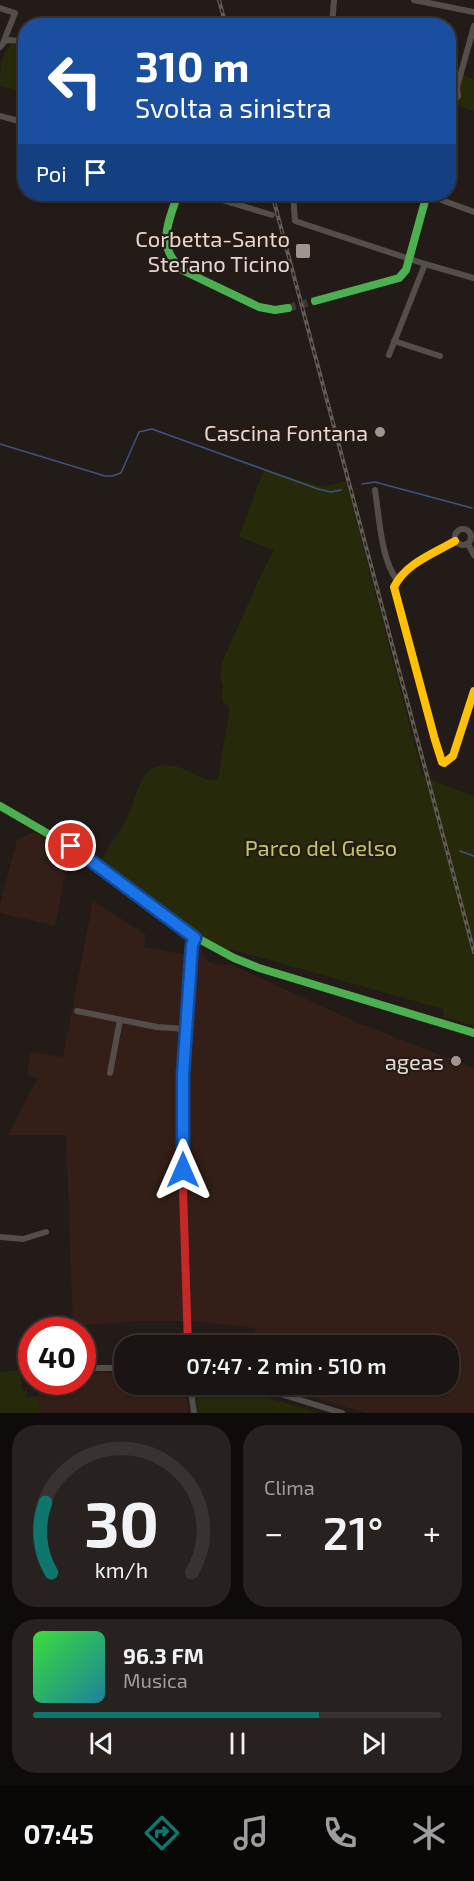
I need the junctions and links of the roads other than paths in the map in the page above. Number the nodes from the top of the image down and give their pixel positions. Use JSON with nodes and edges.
{"nodes":[{"id":1,"x":334,"y":0,"type":"edge"},
{"id":2,"x":414,"y":0,"type":"edge"},
{"id":3,"x":456,"y":0,"type":"edge"},
{"id":4,"x":0,"y":8,"type":"edge"},
{"id":5,"x":454,"y":8,"type":"junction"},
{"id":6,"x":474,"y":12,"type":"edge"},
{"id":7,"x":333,"y":18,"type":"edge"},
{"id":8,"x":474,"y":26,"type":"edge"},
{"id":9,"x":3,"y":41,"type":"edge"},
{"id":10,"x":18,"y":41,"type":"edge"},
{"id":11,"x":0,"y":47,"type":"edge"},
{"id":12,"x":456,"y":88,"type":"edge"},
{"id":13,"x":0,"y":116,"type":"edge"},
{"id":14,"x":18,"y":121,"type":"edge"},
{"id":15,"x":176,"y":201,"type":"edge"},
{"id":16,"x":222,"y":201,"type":"edge"},
{"id":17,"x":294,"y":201,"type":"edge"},
{"id":18,"x":424,"y":201,"type":"edge"},
{"id":19,"x":445,"y":201,"type":"edge"},
{"id":20,"x":225,"y":202,"type":"joint"},
{"id":21,"x":474,"y":212,"type":"edge"},
{"id":22,"x":272,"y":215,"type":"dead end"},
{"id":23,"x":410,"y":259,"type":"junction"},
{"id":24,"x":425,"y":264,"type":"junction"},
{"id":25,"x":474,"y":278,"type":"edge"},
{"id":26,"x":315,"y":301,"type":"tunnel mouth"},
{"id":27,"x":288,"y":308,"type":"tunnel mouth"},
{"id":28,"x":394,"y":341,"type":"junction"},
{"id":29,"x":389,"y":355,"type":"dead end"},
{"id":30,"x":440,"y":356,"type":"dead end"},
{"id":31,"x":375,"y":490,"type":"dead end"},
{"id":32,"x":455,"y":541,"type":"junction"},
{"id":33,"x":468,"y":544,"type":"junction"},
{"id":34,"x":474,"y":555,"type":"edge"},
{"id":35,"x":397,"y":580,"type":"junction"},
{"id":36,"x":474,"y":691,"type":"edge"},
{"id":37,"x":0,"y":807,"type":"edge"},
{"id":38,"x":192,"y":936,"type":"junction"},
{"id":39,"x":77,"y":1011,"type":"dead end"},
{"id":40,"x":120,"y":1020,"type":"junction"},
{"id":41,"x":186,"y":1029,"type":"junction"},
{"id":42,"x":474,"y":1033,"type":"edge"},
{"id":43,"x":110,"y":1073,"type":"dead end"},
{"id":44,"x":46,"y":1232,"type":"dead end"},
{"id":45,"x":0,"y":1237,"type":"edge"},
{"id":46,"x":188,"y":1335,"type":"edge"},
{"id":47,"x":96,"y":1368,"type":"edge"},
{"id":48,"x":114,"y":1368,"type":"edge"},
{"id":49,"x":192,"y":1395,"type":"edge"},
{"id":50,"x":284,"y":1395,"type":"edge"},
{"id":51,"x":194,"y":1413,"type":"edge"},
{"id":52,"x":342,"y":1413,"type":"edge"}],
"edges":[{"from":1,"to":7,"type":"street"},
{"from":2,"to":5,"type":"street"},
{"from":3,"to":5,"type":"street"},
{"from":4,"to":9,"type":"street"},
{"from":5,"to":6,"type":"street"},
{"from":8,"to":12,"type":"street"},
{"from":9,"to":10,"type":"street"},
{"from":9,"to":11,"type":"street"},
{"from":13,"to":14,"type":"street"},
{"from":15,"to":27,"type":"street"},
{"from":16,"to":20,"type":"street"},
{"from":17,"to":23,"type":"street"},
{"from":18,"to":23,"type":"street"},
{"from":19,"to":21,"type":"street"},
{"from":20,"to":22,"type":"street"},
{"from":23,"to":24,"type":"street"},
{"from":23,"to":26,"type":"street"},
{"from":24,"to":25,"type":"street"},
{"from":24,"to":28,"type":"street"},
{"from":28,"to":29,"type":"street"},
{"from":28,"to":30,"type":"street"},
{"from":31,"to":35,"type":"street"},
{"from":32,"to":33,"type":"street"},
{"from":32,"to":33,"type":"street"},
{"from":32,"to":35,"type":"street"},
{"from":33,"to":34,"type":"street"},
{"from":35,"to":36,"type":"street"},
{"from":37,"to":38,"type":"street"},
{"from":38,"to":41,"type":"street"},
{"from":38,"to":42,"type":"street"},
{"from":39,"to":40,"type":"street"},
{"from":40,"to":41,"type":"street"},
{"from":40,"to":43,"type":"street"},
{"from":41,"to":46,"type":"street"},
{"from":44,"to":45,"type":"street"},
{"from":47,"to":48,"type":"street"},
{"from":49,"to":51,"type":"street"},
{"from":50,"to":52,"type":"street"}]}
